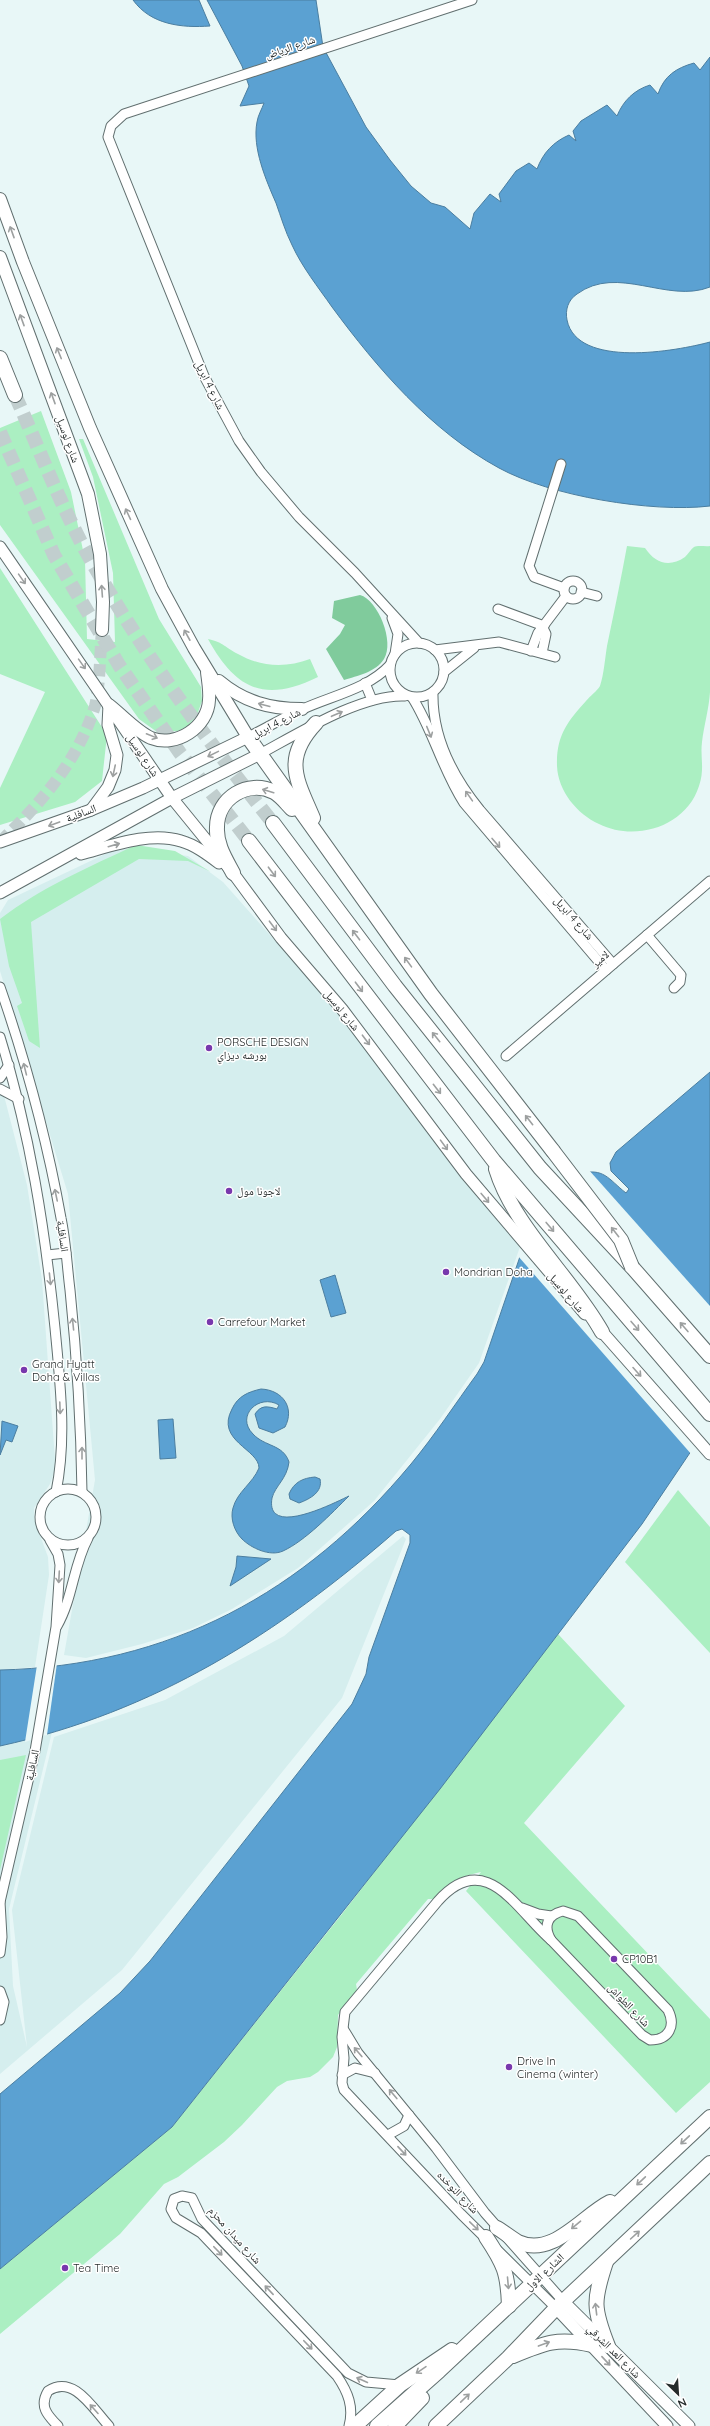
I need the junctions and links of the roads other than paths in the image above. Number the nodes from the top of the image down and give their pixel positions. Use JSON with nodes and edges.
{"nodes":[{"id":1,"x":472,"y":0,"type":"edge"},
{"id":2,"x":116,"y":119,"type":"joint"},
{"id":3,"x":0,"y":199,"type":"edge"},
{"id":4,"x":0,"y":257,"type":"edge"},
{"id":5,"x":0,"y":358,"type":"edge"},
{"id":6,"x":15,"y":395,"type":"tunnel mouth"},
{"id":7,"x":561,"y":464,"type":"dead end"},
{"id":8,"x":0,"y":547,"type":"edge"},
{"id":9,"x":565,"y":592,"type":"junction"},
{"id":10,"x":581,"y":592,"type":"junction"},
{"id":11,"x":597,"y":596,"type":"dead end"},
{"id":12,"x":388,"y":610,"type":"junction"},
{"id":13,"x":498,"y":610,"type":"dead end"},
{"id":14,"x":543,"y":627,"type":"junction"},
{"id":15,"x":102,"y":630,"type":"tunnel mouth"},
{"id":16,"x":419,"y":643,"type":"junction"},
{"id":17,"x":486,"y":644,"type":"junction"},
{"id":18,"x":435,"y":650,"type":"junction"},
{"id":19,"x":531,"y":651,"type":"junction"},
{"id":20,"x":542,"y":653,"type":"junction"},
{"id":21,"x":394,"y":654,"type":"junction"},
{"id":22,"x":555,"y":657,"type":"dead end"},
{"id":23,"x":390,"y":665,"type":"junction"},
{"id":24,"x":207,"y":668,"type":"junction"},
{"id":25,"x":444,"y":672,"type":"junction"},
{"id":26,"x":365,"y":683,"type":"junction"},
{"id":27,"x":433,"y":692,"type":"junction"},
{"id":28,"x":409,"y":697,"type":"junction"},
{"id":29,"x":372,"y":700,"type":"junction"},
{"id":30,"x":110,"y":705,"type":"junction"},
{"id":31,"x":302,"y":709,"type":"junction"},
{"id":32,"x":316,"y":724,"type":"junction"},
{"id":33,"x":248,"y":737,"type":"junction"},
{"id":34,"x":260,"y":754,"type":"junction"},
{"id":35,"x":445,"y":762,"type":"junction"},
{"id":36,"x":160,"y":779,"type":"junction"},
{"id":37,"x":172,"y":798,"type":"junction"},
{"id":38,"x":91,"y":810,"type":"junction"},
{"id":39,"x":272,"y":824,"type":"tunnel mouth"},
{"id":40,"x":3,"y":840,"type":"edge"},
{"id":41,"x":249,"y":841,"type":"tunnel mouth"},
{"id":42,"x":325,"y":846,"type":"junction"},
{"id":43,"x":63,"y":859,"type":"junction"},
{"id":44,"x":233,"y":873,"type":"junction"},
{"id":45,"x":29,"y":876,"type":"junction"},
{"id":46,"x":710,"y":880,"type":"edge"},
{"id":47,"x":0,"y":893,"type":"edge"},
{"id":48,"x":0,"y":899,"type":"edge"},
{"id":49,"x":647,"y":935,"type":"junction"},
{"id":50,"x":610,"y":967,"type":"junction"},
{"id":51,"x":0,"y":987,"type":"edge"},
{"id":52,"x":674,"y":988,"type":"dead end"},
{"id":53,"x":0,"y":1037,"type":"edge"},
{"id":54,"x":506,"y":1056,"type":"dead end"},
{"id":55,"x":9,"y":1065,"type":"junction"},
{"id":56,"x":0,"y":1078,"type":"edge"},
{"id":57,"x":0,"y":1089,"type":"edge"},
{"id":58,"x":19,"y":1100,"type":"junction"},
{"id":59,"x":494,"y":1161,"type":"junction"},
{"id":60,"x":66,"y":1253,"type":"junction"},
{"id":61,"x":47,"y":1255,"type":"junction"},
{"id":62,"x":632,"y":1267,"type":"junction"},
{"id":63,"x":602,"y":1332,"type":"junction"},
{"id":64,"x":710,"y":1356,"type":"edge"},
{"id":65,"x":710,"y":1414,"type":"edge"},
{"id":66,"x":708,"y":1451,"type":"edge"},
{"id":67,"x":56,"y":1492,"type":"junction"},
{"id":68,"x":82,"y":1492,"type":"junction"},
{"id":69,"x":89,"y":1537,"type":"junction"},
{"id":70,"x":50,"y":1540,"type":"junction"},
{"id":71,"x":56,"y":1627,"type":"junction"},
{"id":72,"x":0,"y":1902,"type":"edge"},
{"id":73,"x":520,"y":1906,"type":"junction"},
{"id":74,"x":551,"y":1916,"type":"junction"},
{"id":75,"x":551,"y":1940,"type":"junction"},
{"id":76,"x":0,"y":1953,"type":"edge"},
{"id":77,"x":0,"y":1991,"type":"edge"},
{"id":78,"x":0,"y":2020,"type":"edge"},
{"id":79,"x":343,"y":2027,"type":"junction"},
{"id":80,"x":376,"y":2074,"type":"junction"},
{"id":81,"x":342,"y":2075,"type":"junction"},
{"id":82,"x":344,"y":2090,"type":"joint"},
{"id":83,"x":409,"y":2115,"type":"junction"},
{"id":84,"x":710,"y":2117,"type":"edge"},
{"id":85,"x":388,"y":2136,"type":"junction"},
{"id":86,"x":710,"y":2163,"type":"edge"},
{"id":87,"x":710,"y":2178,"type":"edge"},
{"id":88,"x":678,"y":2193,"type":"junction"},
{"id":89,"x":622,"y":2199,"type":"junction"},
{"id":90,"x":498,"y":2228,"type":"junction"},
{"id":91,"x":486,"y":2237,"type":"junction"},
{"id":92,"x":606,"y":2262,"type":"junction"},
{"id":93,"x":536,"y":2279,"type":"junction"},
{"id":94,"x":560,"y":2304,"type":"junction"},
{"id":95,"x":509,"y":2306,"type":"junction"},
{"id":96,"x":478,"y":2334,"type":"junction"},
{"id":97,"x":592,"y":2345,"type":"junction"},
{"id":98,"x":608,"y":2346,"type":"junction"},
{"id":99,"x":508,"y":2358,"type":"junction"},
{"id":100,"x":440,"y":2371,"type":"junction"},
{"id":101,"x":400,"y":2386,"type":"junction"},
{"id":102,"x":438,"y":2424,"type":"edge"},
{"id":103,"x":58,"y":2426,"type":"edge"},
{"id":104,"x":109,"y":2426,"type":"edge"},
{"id":105,"x":349,"y":2426,"type":"edge"},
{"id":106,"x":355,"y":2426,"type":"edge"},
{"id":107,"x":377,"y":2426,"type":"edge"},
{"id":108,"x":394,"y":2426,"type":"edge"},
{"id":109,"x":667,"y":2426,"type":"edge"},
{"id":110,"x":689,"y":2426,"type":"edge"}],
"edges":[{"from":1,"to":2,"type":"street","name":"شارع الرياض"},
{"from":2,"to":12,"type":"street","name":"شارع 4 ابريل"},
{"from":24,"to":3,"type":"main road","one_way":true},
{"from":15,"to":4,"type":"main road","name":"شارع لوسيل","one_way":true},
{"from":5,"to":6,"type":"main road"},
{"from":7,"to":9,"type":"street"},
{"from":8,"to":30,"type":"street","name":"شارع لوسيل","one_way":true},
{"from":9,"to":10,"type":"street"},
{"from":9,"to":10,"type":"street"},
{"from":9,"to":14,"type":"street"},
{"from":10,"to":11,"type":"street"},
{"from":12,"to":16,"type":"street","name":"شارع 4 ابريل"},
{"from":12,"to":21,"type":"street","name":"شارع 4 ابريل"},
{"from":13,"to":14,"type":"street"},
{"from":14,"to":19,"type":"street"},
{"from":14,"to":20,"type":"street"},
{"from":16,"to":18,"type":"street"},
{"from":16,"to":21,"type":"street"},
{"from":17,"to":18,"type":"street"},
{"from":17,"to":19,"type":"street"},
{"from":17,"to":25,"type":"street"},
{"from":18,"to":25,"type":"street"},
{"from":19,"to":20,"type":"street"},
{"from":20,"to":22,"type":"street"},
{"from":21,"to":23,"type":"street"},
{"from":23,"to":26,"type":"street","name":"شارع 4 ابريل"},
{"from":23,"to":28,"type":"street"},
{"from":30,"to":24,"type":"main road","one_way":true},
{"from":31,"to":24,"type":"main road","one_way":true},
{"from":24,"to":33,"type":"main road"},
{"from":25,"to":27,"type":"street"},
{"from":26,"to":29,"type":"street"},
{"from":26,"to":31,"type":"street","name":"شارع 4 ابريل"},
{"from":27,"to":28,"type":"street"},
{"from":27,"to":35,"type":"street","name":"شارع 4 ابريل"},
{"from":28,"to":29,"type":"street","name":"شارع 4 ابريل"},
{"from":28,"to":35,"type":"street","name":"شارع 4 ابريل","one_way":true},
{"from":32,"to":29,"type":"street","name":"شارع 4 ابريل","one_way":true},
{"from":30,"to":36,"type":"street","name":"شارع لوسيل"},
{"from":30,"to":38,"type":"street","one_way":true},
{"from":31,"to":33,"type":"street","name":"شارع 4 ابريل"},
{"from":32,"to":34,"type":"street","name":"شارع 4 ابريل"},
{"from":32,"to":42,"type":"main road"},
{"from":33,"to":34,"type":"main road"},
{"from":33,"to":36,"type":"street","name":"شارع 4 ابريل","one_way":true},
{"from":34,"to":37,"type":"street","name":"شارع 4 ابريل"},
{"from":34,"to":42,"type":"main road"},
{"from":35,"to":50,"type":"street","name":"شارع 4 ابريل"},
{"from":36,"to":37,"type":"street","name":"شارع لوسيل"},
{"from":36,"to":38,"type":"street","name":"السافلية"},
{"from":37,"to":43,"type":"street"},
{"from":37,"to":44,"type":"street","name":"شارع لوسيل"},
{"from":38,"to":40,"type":"street","name":"السافلية","one_way":true},
{"from":62,"to":39,"type":"main road","one_way":true},
{"from":41,"to":59,"type":"main road","one_way":true},
{"from":42,"to":44,"type":"main road","one_way":true},
{"from":62,"to":42,"type":"main road","one_way":true,"bridge":true},
{"from":43,"to":44,"type":"street","one_way":true},
{"from":43,"to":45,"type":"street"},
{"from":44,"to":63,"type":"street","name":"شارع لوسيل","one_way":true},
{"from":45,"to":47,"type":"street"},
{"from":45,"to":48,"type":"street"},
{"from":46,"to":49,"type":"street","name":"لامير"},
{"from":49,"to":50,"type":"street","name":"لامير"},
{"from":49,"to":52,"type":"street"},
{"from":50,"to":54,"type":"street","name":"لامير"},
{"from":60,"to":51,"type":"street","name":"السافلية","one_way":true},
{"from":53,"to":55,"type":"street","name":"السافلية"},
{"from":55,"to":56,"type":"street"},
{"from":55,"to":58,"type":"street","name":"السافلية"},
{"from":57,"to":58,"type":"street"},
{"from":58,"to":61,"type":"street","name":"السافلية"},
{"from":59,"to":63,"type":"main road"},
{"from":59,"to":65,"type":"main road","one_way":true},
{"from":60,"to":61,"type":"street"},
{"from":68,"to":60,"type":"street","name":"السافلية","one_way":true},
{"from":61,"to":67,"type":"street","name":"السافلية","one_way":true},
{"from":64,"to":62,"type":"main road","one_way":true},
{"from":63,"to":66,"type":"street","name":"شارع لوسيل","one_way":true},
{"from":67,"to":68,"type":"street"},
{"from":67,"to":70,"type":"street"},
{"from":68,"to":69,"type":"street"},
{"from":69,"to":70,"type":"street"},
{"from":69,"to":71,"type":"street","name":"السافلية"},
{"from":70,"to":71,"type":"street","name":"السافلية","one_way":true},
{"from":71,"to":72,"type":"street","name":"السافلية"},
{"from":72,"to":76,"type":"street","name":"السافلية"},
{"from":73,"to":74,"type":"street","name":"شارع الطواش"},
{"from":73,"to":75,"type":"street","name":"شارع الطواش"},
{"from":73,"to":79,"type":"street","name":"شارع الطواش"},
{"from":74,"to":75,"type":"street"},
{"from":74,"to":75,"type":"street","name":"شارع الطواش"},
{"from":77,"to":78,"type":"street"},
{"from":80,"to":79,"type":"street","one_way":true},
{"from":79,"to":81,"type":"street","name":"شارع الطواش"},
{"from":80,"to":81,"type":"street"},
{"from":83,"to":80,"type":"street","name":"شارع النوخده","one_way":true},
{"from":81,"to":82,"type":"street","name":"شارع الطواش"},
{"from":82,"to":85,"type":"street","name":"شارع النوخده"},
{"from":83,"to":85,"type":"street"},
{"from":83,"to":90,"type":"street","name":"شارع النوخده"},
{"from":84,"to":89,"type":"main road","name":"الشارع الاول","one_way":true},
{"from":85,"to":91,"type":"street","name":"شارع النوخده","one_way":true},
{"from":86,"to":88,"type":"main road"},
{"from":87,"to":88,"type":"main road"},
{"from":92,"to":88,"type":"main road","one_way":true},
{"from":89,"to":90,"type":"main road","one_way":true},
{"from":89,"to":93,"type":"main road","name":"الشارع الاول"},
{"from":90,"to":93,"type":"street","name":"شارع النوخده"},
{"from":91,"to":93,"type":"street","name":"شارع النوخده"},
{"from":91,"to":95,"type":"main road","one_way":true},
{"from":92,"to":94,"type":"main road"},
{"from":98,"to":92,"type":"main road","one_way":true},
{"from":93,"to":94,"type":"street","name":"شارع العد الشرقي"},
{"from":93,"to":95,"type":"main road","name":"الشارع الاول"},
{"from":94,"to":97,"type":"street","name":"شارع العد الشرقي"},
{"from":94,"to":98,"type":"street","name":"شارع العد الشرقي"},
{"from":94,"to":99,"type":"main road"},
{"from":95,"to":96,"type":"main road","name":"الشارع الاول"},
{"from":96,"to":100,"type":"main road","name":"الشارع الاول"},
{"from":96,"to":101,"type":"main road","one_way":true},
{"from":99,"to":97,"type":"main road","one_way":true},
{"from":97,"to":109,"type":"street","name":"شارع العد الشرقي","one_way":true},
{"from":98,"to":110,"type":"street","name":"شارع العد الشرقي"},
{"from":102,"to":99,"type":"main road","one_way":true},
{"from":100,"to":107,"type":"main road","name":"الشارع الاول"},
{"from":100,"to":108,"type":"main road"},
{"from":101,"to":105,"type":"street","name":"شارع ميدان محزم","one_way":true},
{"from":101,"to":106,"type":"main road"},
{"from":104,"to":103,"type":"street","one_way":true}]}
